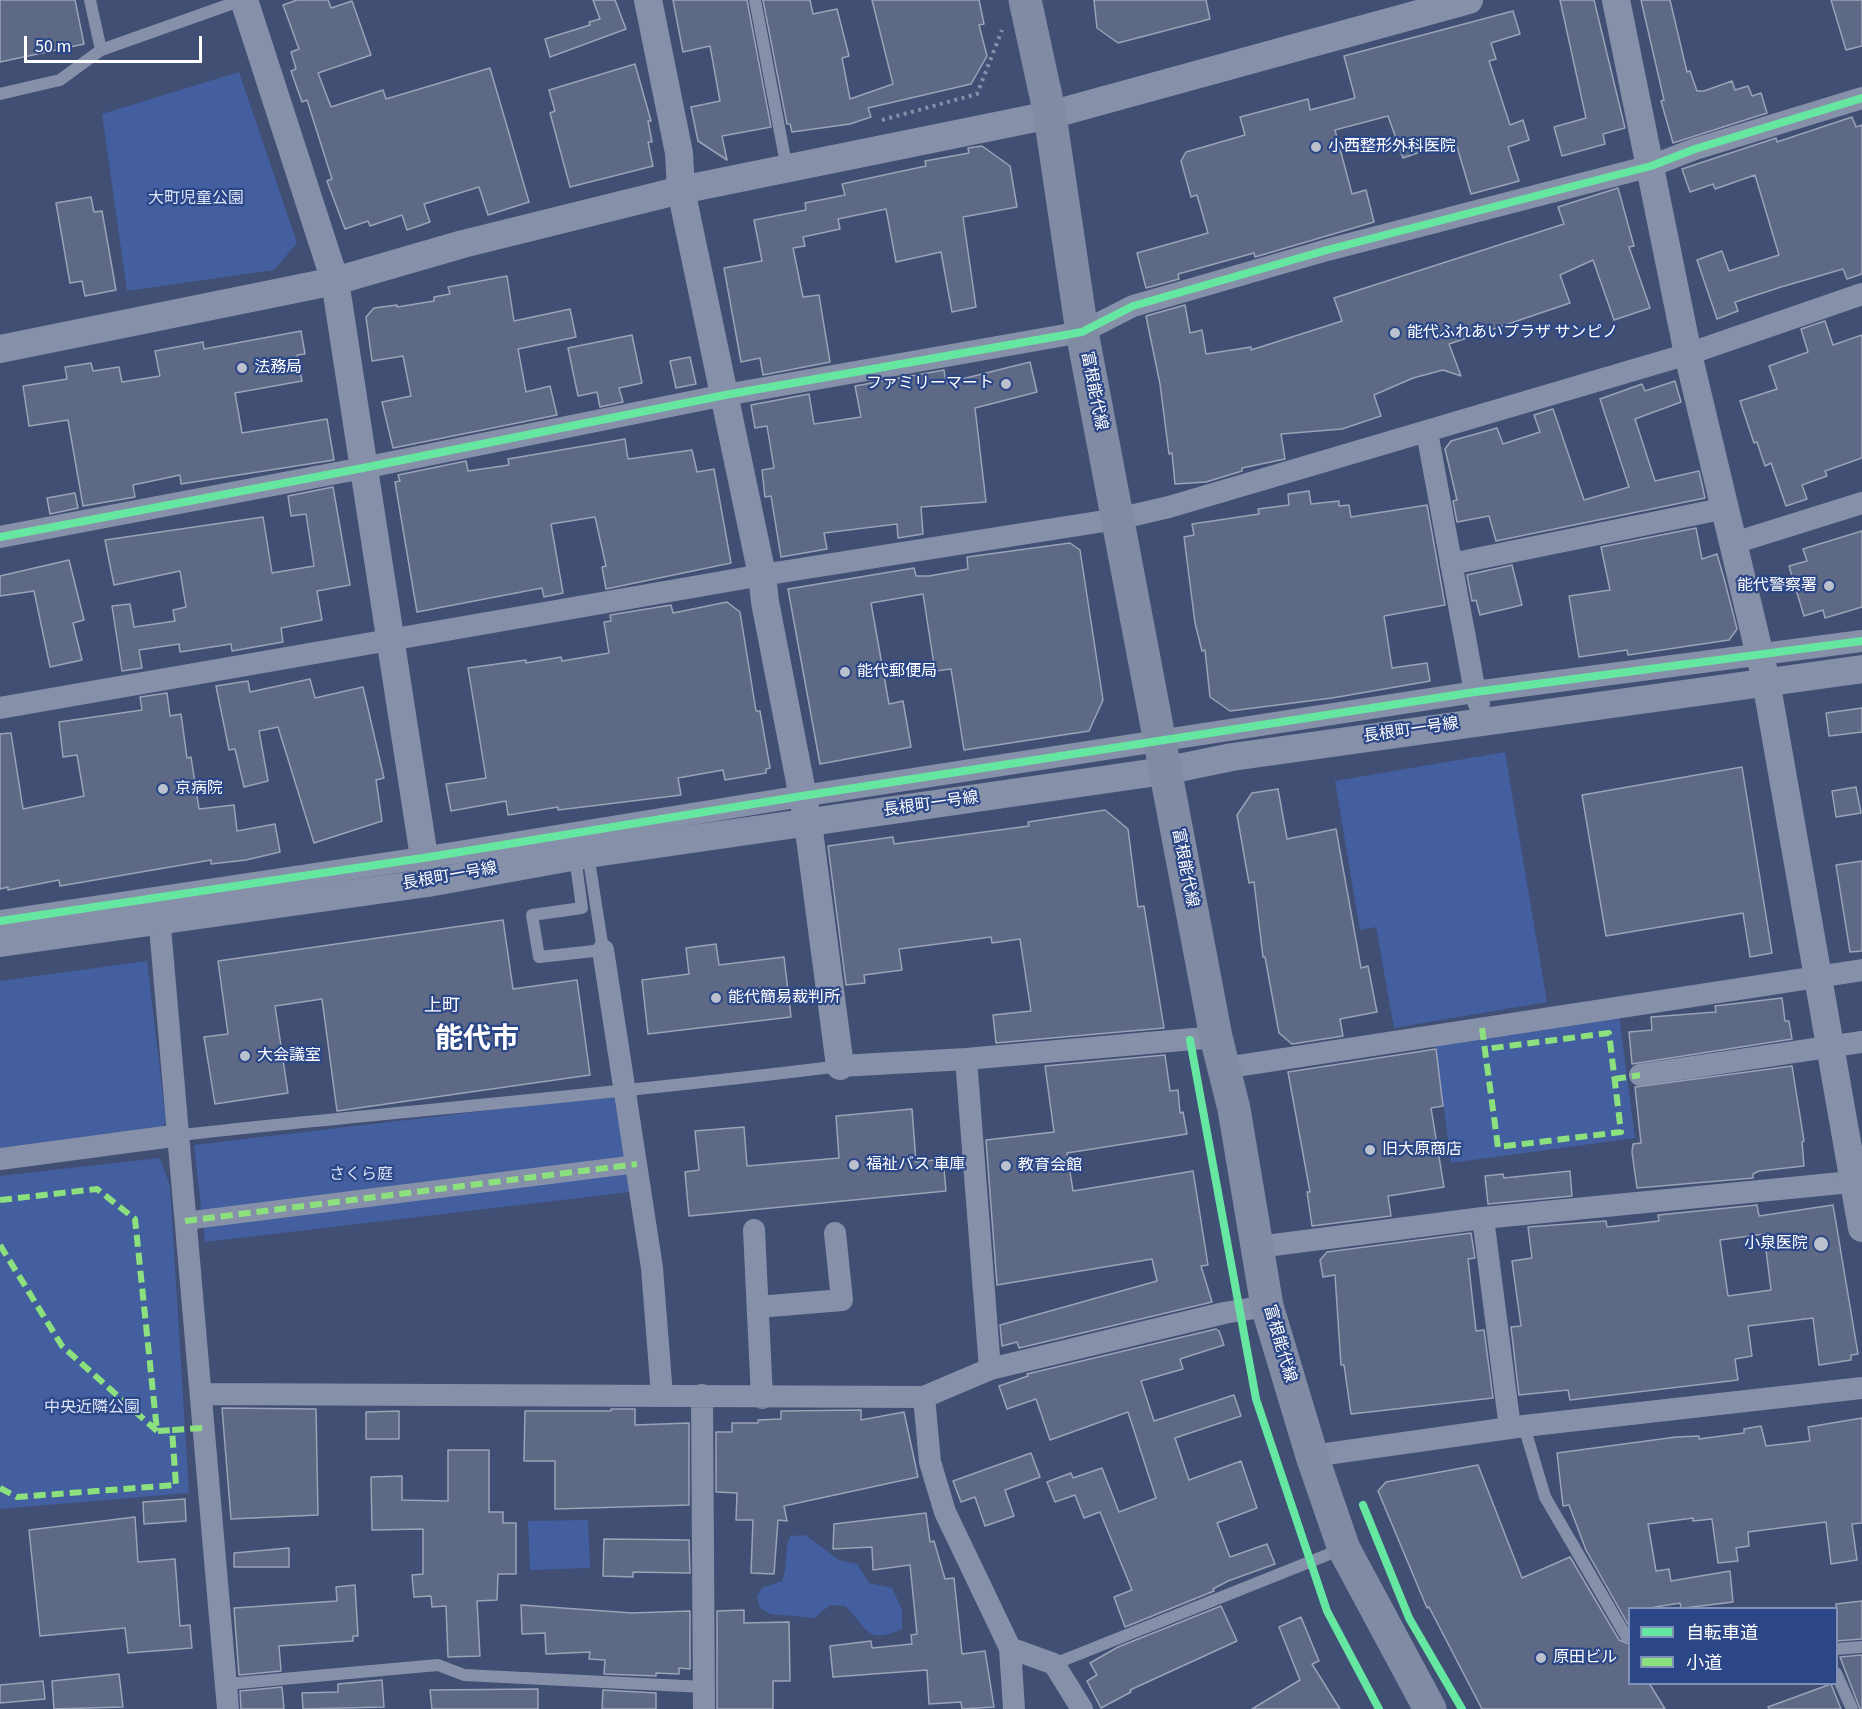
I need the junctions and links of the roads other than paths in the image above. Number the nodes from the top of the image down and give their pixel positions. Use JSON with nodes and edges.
{"nodes":[{"id":1,"x":90,"y":0,"type":"edge"},
{"id":2,"x":243,"y":0,"type":"edge"},
{"id":3,"x":648,"y":0,"type":"edge"},
{"id":4,"x":755,"y":0,"type":"edge"},
{"id":5,"x":1469,"y":0,"type":"edge"},
{"id":6,"x":1616,"y":0,"type":"edge"},
{"id":7,"x":1015,"y":12,"type":"edge"},
{"id":8,"x":101,"y":50,"type":"junction"},
{"id":9,"x":0,"y":94,"type":"edge"},
{"id":10,"x":1862,"y":98,"type":"edge"},
{"id":11,"x":1050,"y":115,"type":"junction"},
{"id":12,"x":1651,"y":166,"type":"junction"},
{"id":13,"x":787,"y":169,"type":"junction"},
{"id":14,"x":681,"y":190,"type":"junction"},
{"id":15,"x":334,"y":281,"type":"junction"},
{"id":16,"x":1862,"y":294,"type":"edge"},
{"id":17,"x":1082,"y":332,"type":"junction"},
{"id":18,"x":0,"y":349,"type":"edge"},
{"id":19,"x":1688,"y":354,"type":"junction"},
{"id":20,"x":725,"y":395,"type":"junction"},
{"id":21,"x":1427,"y":432,"type":"junction"},
{"id":22,"x":363,"y":468,"type":"junction"},
{"id":23,"x":1862,"y":503,"type":"edge"},
{"id":24,"x":1726,"y":508,"type":"junction"},
{"id":25,"x":1117,"y":519,"type":"junction"},
{"id":26,"x":0,"y":537,"type":"edge"},
{"id":27,"x":1734,"y":543,"type":"junction"},
{"id":28,"x":1451,"y":564,"type":"junction"},
{"id":29,"x":762,"y":575,"type":"junction"},
{"id":30,"x":392,"y":638,"type":"junction"},
{"id":31,"x":1862,"y":641,"type":"edge"},
{"id":32,"x":1760,"y":654,"type":"junction"},
{"id":33,"x":1862,"y":669,"type":"edge"},
{"id":34,"x":1766,"y":681,"type":"junction"},
{"id":35,"x":1475,"y":692,"type":"junction"},
{"id":36,"x":0,"y":708,"type":"edge"},
{"id":37,"x":1485,"y":721,"type":"junction"},
{"id":38,"x":1162,"y":757,"type":"junction"},
{"id":39,"x":805,"y":809,"type":"junction"},
{"id":40,"x":582,"y":856,"type":"junction"},
{"id":41,"x":426,"y":870,"type":"junction"},
{"id":42,"x":158,"y":908,"type":"junction"},
{"id":43,"x":0,"y":921,"type":"edge"},
{"id":44,"x":0,"y":943,"type":"edge"},
{"id":45,"x":603,"y":950,"type":"junction"},
{"id":46,"x":1862,"y":970,"type":"edge"},
{"id":47,"x":1817,"y":976,"type":"junction"},
{"id":48,"x":1862,"y":1042,"type":"edge"},
{"id":49,"x":1829,"y":1046,"type":"junction"},
{"id":50,"x":1220,"y":1053,"type":"junction"},
{"id":51,"x":966,"y":1059,"type":"junction"},
{"id":52,"x":840,"y":1066,"type":"junction"},
{"id":53,"x":1640,"y":1075,"type":"dead end"},
{"id":54,"x":626,"y":1091,"type":"junction"},
{"id":55,"x":180,"y":1136,"type":"junction"},
{"id":56,"x":0,"y":1159,"type":"edge"},
{"id":57,"x":637,"y":1164,"type":"junction"},
{"id":58,"x":1859,"y":1181,"type":"edge"},
{"id":59,"x":1483,"y":1218,"type":"junction"},
{"id":60,"x":185,"y":1221,"type":"junction"},
{"id":61,"x":1862,"y":1228,"type":"edge"},
{"id":62,"x":754,"y":1230,"type":"dead end"},
{"id":63,"x":835,"y":1233,"type":"dead end"},
{"id":64,"x":1258,"y":1247,"type":"junction"},
{"id":65,"x":1268,"y":1306,"type":"junction"},
{"id":66,"x":758,"y":1307,"type":"junction"},
{"id":67,"x":990,"y":1369,"type":"junction"},
{"id":68,"x":1862,"y":1388,"type":"edge"},
{"id":69,"x":202,"y":1394,"type":"junction"},
{"id":70,"x":662,"y":1395,"type":"junction"},
{"id":71,"x":702,"y":1395,"type":"junction"},
{"id":72,"x":924,"y":1397,"type":"junction"},
{"id":73,"x":762,"y":1398,"type":"junction"},
{"id":74,"x":1517,"y":1427,"type":"junction"},
{"id":75,"x":1312,"y":1456,"type":"junction"},
{"id":76,"x":1344,"y":1549,"type":"junction"},
{"id":77,"x":1628,"y":1635,"type":"edge"},
{"id":78,"x":1862,"y":1647,"type":"edge"},
{"id":79,"x":1010,"y":1648,"type":"junction"},
{"id":80,"x":1838,"y":1649,"type":"edge"},
{"id":81,"x":1054,"y":1664,"type":"junction"},
{"id":82,"x":1838,"y":1678,"type":"edge"},
{"id":83,"x":227,"y":1684,"type":"junction"},
{"id":84,"x":704,"y":1698,"type":"edge"},
{"id":85,"x":228,"y":1709,"type":"edge"},
{"id":86,"x":1014,"y":1709,"type":"edge"},
{"id":87,"x":1082,"y":1709,"type":"edge"},
{"id":88,"x":1430,"y":1709,"type":"edge"},
{"id":89,"x":1852,"y":1709,"type":"edge"}],
"edges":[{"from":1,"to":8,"type":"lane"},
{"from":2,"to":8,"type":"lane"},
{"from":2,"to":15,"type":"street"},
{"from":3,"to":14,"type":"street"},
{"from":4,"to":13,"type":"lane"},
{"from":5,"to":11,"type":"street"},
{"from":6,"to":12,"type":"street"},
{"from":7,"to":11,"type":"main road","name":"富根能代線"},
{"from":8,"to":9,"type":"lane"},
{"from":10,"to":12,"type":"street"},
{"from":11,"to":13,"type":"street"},
{"from":11,"to":17,"type":"main road","name":"富根能代線"},
{"from":12,"to":17,"type":"street"},
{"from":12,"to":19,"type":"street"},
{"from":13,"to":14,"type":"street"},
{"from":14,"to":15,"type":"street"},
{"from":14,"to":20,"type":"street"},
{"from":15,"to":18,"type":"street"},
{"from":15,"to":22,"type":"street"},
{"from":16,"to":19,"type":"street"},
{"from":17,"to":20,"type":"street"},
{"from":17,"to":25,"type":"main road","name":"富根能代線"},
{"from":19,"to":21,"type":"street"},
{"from":19,"to":24,"type":"street"},
{"from":20,"to":22,"type":"street"},
{"from":20,"to":29,"type":"street"},
{"from":21,"to":25,"type":"street"},
{"from":21,"to":28,"type":"street"},
{"from":22,"to":26,"type":"street"},
{"from":22,"to":30,"type":"street"},
{"from":23,"to":27,"type":"street"},
{"from":24,"to":27,"type":"street"},
{"from":24,"to":28,"type":"street"},
{"from":25,"to":29,"type":"street"},
{"from":25,"to":38,"type":"main road","name":"富根能代線"},
{"from":27,"to":32,"type":"street"},
{"from":28,"to":35,"type":"street"},
{"from":29,"to":30,"type":"street"},
{"from":29,"to":39,"type":"street"},
{"from":30,"to":36,"type":"street"},
{"from":30,"to":41,"type":"street"},
{"from":31,"to":32,"type":"street"},
{"from":32,"to":34,"type":"street"},
{"from":32,"to":35,"type":"street"},
{"from":33,"to":34,"type":"street","name":"長根町一号線"},
{"from":34,"to":37,"type":"street","name":"長根町一号線"},
{"from":34,"to":47,"type":"street"},
{"from":35,"to":37,"type":"street"},
{"from":35,"to":38,"type":"street"},
{"from":37,"to":38,"type":"street","name":"長根町一号線"},
{"from":38,"to":39,"type":"street","name":"長根町一号線"},
{"from":38,"to":50,"type":"main road","name":"富根能代線"},
{"from":39,"to":40,"type":"street","name":"長根町一号線"},
{"from":39,"to":41,"type":"street"},
{"from":39,"to":52,"type":"street"},
{"from":40,"to":41,"type":"street","name":"長根町一号線"},
{"from":40,"to":45,"type":"lane"},
{"from":40,"to":45,"type":"lane"},
{"from":41,"to":42,"type":"street","name":"長根町一号線"},
{"from":42,"to":43,"type":"street"},
{"from":42,"to":44,"type":"street","name":"長根町一号線"},
{"from":42,"to":55,"type":"street"},
{"from":45,"to":54,"type":"street"},
{"from":46,"to":47,"type":"street"},
{"from":47,"to":49,"type":"street"},
{"from":47,"to":50,"type":"street"},
{"from":48,"to":49,"type":"street"},
{"from":49,"to":53,"type":"street"},
{"from":49,"to":58,"type":"street"},
{"from":50,"to":51,"type":"street"},
{"from":50,"to":64,"type":"main road","name":"富根能代線"},
{"from":51,"to":52,"type":"street"},
{"from":51,"to":67,"type":"street"},
{"from":52,"to":54,"type":"lane"},
{"from":54,"to":55,"type":"lane"},
{"from":54,"to":57,"type":"street"},
{"from":55,"to":56,"type":"street"},
{"from":55,"to":60,"type":"street"},
{"from":57,"to":60,"type":"street"},
{"from":57,"to":70,"type":"street"},
{"from":58,"to":59,"type":"street"},
{"from":58,"to":61,"type":"street"},
{"from":59,"to":64,"type":"street"},
{"from":59,"to":74,"type":"street"},
{"from":60,"to":69,"type":"street"},
{"from":62,"to":66,"type":"street"},
{"from":63,"to":66,"type":"street"},
{"from":64,"to":65,"type":"main road","name":"富根能代線"},
{"from":65,"to":67,"type":"street"},
{"from":65,"to":75,"type":"main road","name":"富根能代線"},
{"from":66,"to":73,"type":"street"},
{"from":67,"to":72,"type":"street"},
{"from":68,"to":74,"type":"street"},
{"from":69,"to":70,"type":"street"},
{"from":69,"to":83,"type":"street"},
{"from":70,"to":71,"type":"street"},
{"from":71,"to":73,"type":"street"},
{"from":71,"to":84,"type":"street"},
{"from":72,"to":73,"type":"street"},
{"from":72,"to":79,"type":"street"},
{"from":74,"to":75,"type":"street"},
{"from":74,"to":77,"type":"lane"},
{"from":75,"to":76,"type":"main road","name":"富根能代線"},
{"from":76,"to":81,"type":"lane"},
{"from":76,"to":88,"type":"main road","name":"富根能代線"},
{"from":78,"to":80,"type":"lane"},
{"from":79,"to":81,"type":"street"},
{"from":79,"to":86,"type":"street"},
{"from":81,"to":87,"type":"street"},
{"from":82,"to":89,"type":"lane"},
{"from":83,"to":84,"type":"lane"},
{"from":83,"to":85,"type":"street"}]}
